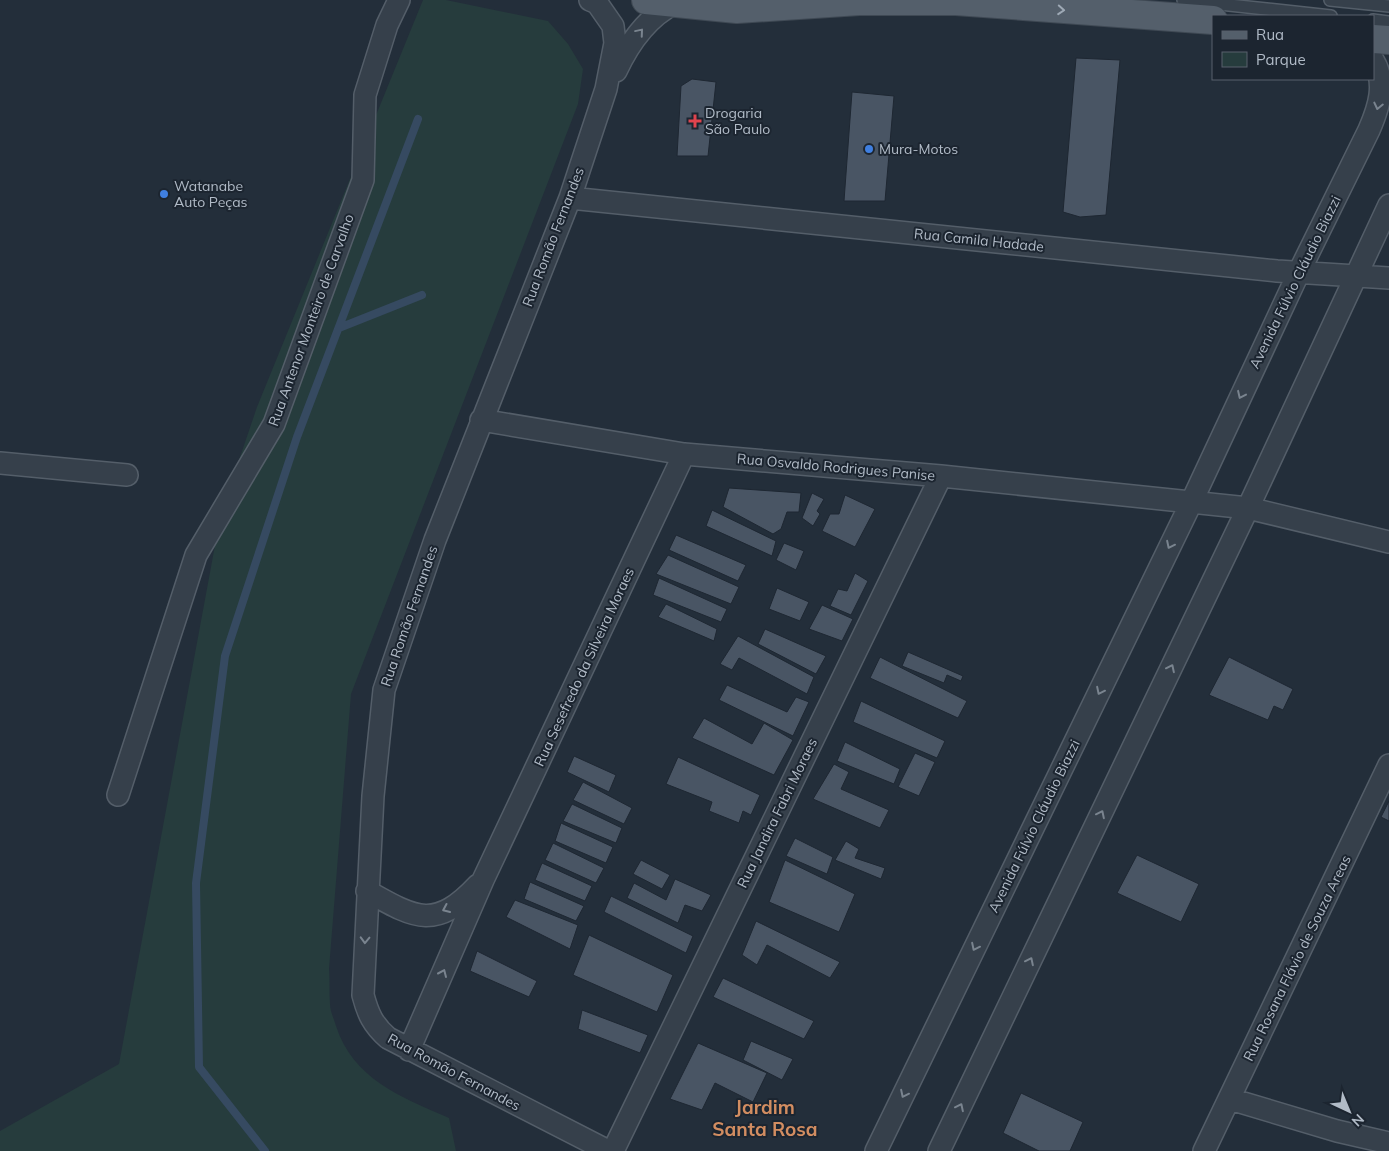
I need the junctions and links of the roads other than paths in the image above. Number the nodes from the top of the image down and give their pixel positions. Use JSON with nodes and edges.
{"nodes":[{"id":1,"x":399,"y":0,"type":"edge"},
{"id":2,"x":590,"y":0,"type":"edge"},
{"id":3,"x":646,"y":0,"type":"edge"},
{"id":4,"x":1099,"y":0,"type":"edge"},
{"id":5,"x":1330,"y":0,"type":"edge"},
{"id":6,"x":675,"y":3,"type":"junction"},
{"id":7,"x":757,"y":5,"type":"edge"},
{"id":8,"x":1389,"y":6,"type":"edge"},
{"id":9,"x":1196,"y":13,"type":"edge"},
{"id":10,"x":1286,"y":15,"type":"edge"},
{"id":11,"x":1374,"y":20,"type":"edge"},
{"id":12,"x":1389,"y":22,"type":"edge"},
{"id":13,"x":1374,"y":39,"type":"edge"},
{"id":14,"x":1389,"y":40,"type":"edge"},
{"id":15,"x":1374,"y":63,"type":"edge"},
{"id":16,"x":606,"y":89,"type":"junction"},
{"id":17,"x":570,"y":198,"type":"junction"},
{"id":18,"x":1389,"y":205,"type":"edge"},
{"id":19,"x":1298,"y":272,"type":"junction"},
{"id":20,"x":1358,"y":275,"type":"junction"},
{"id":21,"x":1389,"y":278,"type":"edge"},
{"id":22,"x":481,"y":420,"type":"junction"},
{"id":23,"x":684,"y":454,"type":"junction"},
{"id":24,"x":0,"y":463,"type":"edge"},
{"id":25,"x":127,"y":475,"type":"dead end"},
{"id":26,"x":941,"y":476,"type":"junction"},
{"id":27,"x":1192,"y":501,"type":"junction"},
{"id":28,"x":1248,"y":508,"type":"junction"},
{"id":29,"x":1389,"y":542,"type":"edge"},
{"id":30,"x":1389,"y":765,"type":"edge"},
{"id":31,"x":118,"y":795,"type":"dead end"},
{"id":32,"x":483,"y":880,"type":"junction"},
{"id":33,"x":367,"y":891,"type":"junction"},
{"id":34,"x":428,"y":1005,"type":"junction"},
{"id":35,"x":376,"y":1028,"type":"junction"},
{"id":36,"x":409,"y":1050,"type":"junction"},
{"id":37,"x":1230,"y":1098,"type":"junction"},
{"id":38,"x":1389,"y":1143,"type":"edge"},
{"id":39,"x":608,"y":1151,"type":"edge"},
{"id":40,"x":613,"y":1151,"type":"edge"},
{"id":41,"x":876,"y":1151,"type":"edge"},
{"id":42,"x":939,"y":1151,"type":"edge"},
{"id":43,"x":1204,"y":1151,"type":"edge"}],
"edges":[{"from":1,"to":31,"type":"street","name":"Rua Antenor Monteiro de Carvalho"},
{"from":2,"to":16,"type":"street","name":"Rua Romão Fernandes"},
{"from":3,"to":6,"type":"main road"},
{"from":4,"to":9,"type":"lane"},
{"from":5,"to":8,"type":"lane"},
{"from":6,"to":7,"type":"main road"},
{"from":16,"to":6,"type":"street","name":"Rua Romão Fernandes","one_way":true},
{"from":7,"to":9,"type":"main road","one_way":true},
{"from":9,"to":10,"type":"lane"},
{"from":11,"to":12,"type":"lane"},
{"from":13,"to":14,"type":"main road"},
{"from":15,"to":19,"type":"street","name":"Avenida Fúlvio Cláudio Biazzi","one_way":true},
{"from":16,"to":17,"type":"street","name":"Rua Romão Fernandes"},
{"from":17,"to":19,"type":"street","name":"Rua Camila Hadade"},
{"from":17,"to":22,"type":"street","name":"Rua Romão Fernandes"},
{"from":18,"to":20,"type":"street"},
{"from":19,"to":20,"type":"street","name":"Rua Camila Hadade"},
{"from":19,"to":27,"type":"street","name":"Avenida Fúlvio Cláudio Biazzi","one_way":true},
{"from":20,"to":21,"type":"street","name":"Rua Camila Hadade"},
{"from":20,"to":28,"type":"street"},
{"from":22,"to":23,"type":"street","name":"Rua Osvaldo Rodrigues Panise"},
{"from":22,"to":33,"type":"street","name":"Rua Romão Fernandes"},
{"from":23,"to":26,"type":"street","name":"Rua Osvaldo Rodrigues Panise"},
{"from":23,"to":32,"type":"street","name":"Rua Sesefredo da Silveira Moraes"},
{"from":24,"to":25,"type":"street"},
{"from":26,"to":27,"type":"street","name":"Rua Osvaldo Rodrigues Panise"},
{"from":26,"to":40,"type":"street","name":"Rua Jandira Fabri Moraes"},
{"from":27,"to":28,"type":"street"},
{"from":27,"to":41,"type":"street","name":"Avenida Fúlvio Cláudio Biazzi","one_way":true},
{"from":28,"to":29,"type":"street"},
{"from":42,"to":28,"type":"street","one_way":true},
{"from":30,"to":37,"type":"street","name":"Rua Rosana Flávio de Souza Areas"},
{"from":32,"to":33,"type":"street","one_way":true},
{"from":34,"to":32,"type":"street","name":"Rua Sesefredo da Silveira Moraes","one_way":true},
{"from":33,"to":35,"type":"street","name":"Rua Romão Fernandes","one_way":true},
{"from":34,"to":35,"type":"street"},
{"from":34,"to":36,"type":"street","name":"Rua Sesefredo da Silveira Moraes"},
{"from":35,"to":36,"type":"street","name":"Rua Romão Fernandes"},
{"from":36,"to":39,"type":"street","name":"Rua Romão Fernandes"},
{"from":37,"to":38,"type":"street"},
{"from":37,"to":43,"type":"street","name":"Rua Rosana Flávio de Souza Areas"}]}
